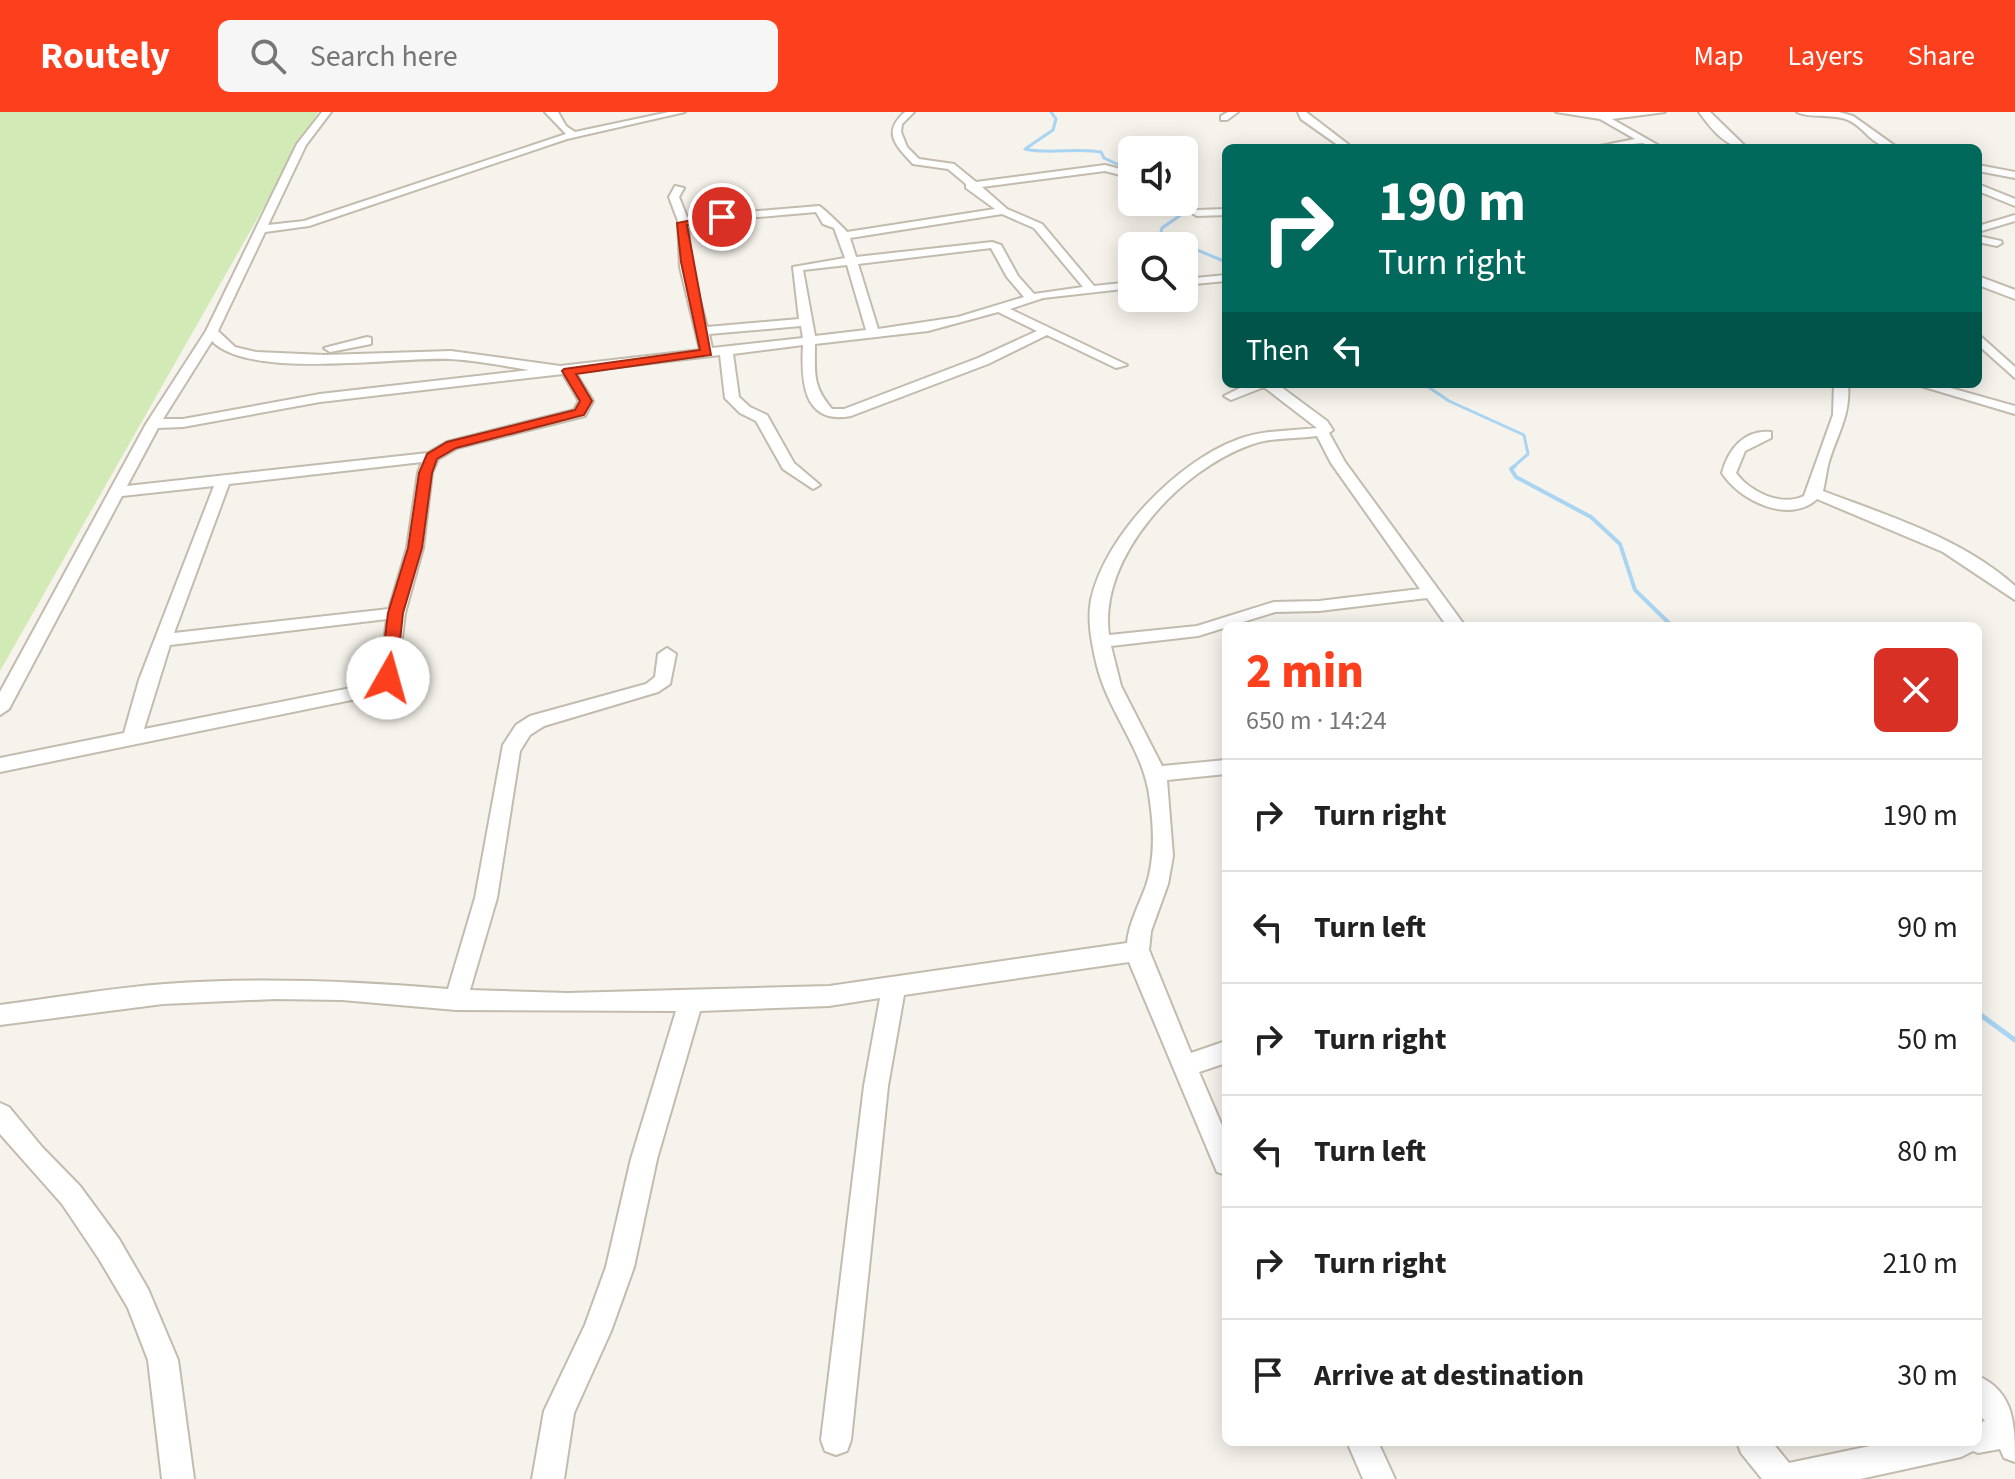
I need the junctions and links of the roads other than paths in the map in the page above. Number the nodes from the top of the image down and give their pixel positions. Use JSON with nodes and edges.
{"nodes":[{"id":1,"x":327,"y":112,"type":"edge"},
{"id":2,"x":627,"y":112,"type":"edge"},
{"id":3,"x":681,"y":112,"type":"edge"},
{"id":4,"x":910,"y":112,"type":"edge"},
{"id":5,"x":1234,"y":112,"type":"edge"},
{"id":6,"x":1302,"y":112,"type":"edge"},
{"id":7,"x":1560,"y":112,"type":"edge"},
{"id":8,"x":1661,"y":112,"type":"edge"},
{"id":9,"x":1704,"y":112,"type":"edge"},
{"id":10,"x":1801,"y":112,"type":"edge"},
{"id":11,"x":555,"y":113,"type":"edge"},
{"id":12,"x":1623,"y":113,"type":"edge"},
{"id":13,"x":1602,"y":117,"type":"junction"},
{"id":14,"x":1224,"y":118,"type":"dead end"},
{"id":15,"x":620,"y":127,"type":"junction"},
{"id":16,"x":575,"y":136,"type":"junction"},
{"id":17,"x":1646,"y":140,"type":"junction"},
{"id":18,"x":1342,"y":144,"type":"edge"},
{"id":19,"x":1620,"y":144,"type":"edge"},
{"id":20,"x":1652,"y":144,"type":"edge"},
{"id":21,"x":1736,"y":144,"type":"edge"},
{"id":22,"x":1886,"y":144,"type":"edge"},
{"id":23,"x":1982,"y":169,"type":"edge"},
{"id":24,"x":1118,"y":172,"type":"edge"},
{"id":25,"x":2015,"y":175,"type":"edge"},
{"id":26,"x":970,"y":186,"type":"junction"},
{"id":27,"x":679,"y":188,"type":"dead end"},
{"id":28,"x":1982,"y":189,"type":"edge"},
{"id":29,"x":2015,"y":203,"type":"edge"},
{"id":30,"x":1003,"y":211,"type":"junction"},
{"id":31,"x":1222,"y":212,"type":"edge"},
{"id":32,"x":1198,"y":213,"type":"edge"},
{"id":33,"x":2015,"y":218,"type":"edge"},
{"id":34,"x":683,"y":221,"type":"junction"},
{"id":35,"x":1982,"y":228,"type":"edge"},
{"id":36,"x":260,"y":229,"type":"junction"},
{"id":37,"x":844,"y":236,"type":"junction"},
{"id":38,"x":1982,"y":240,"type":"edge"},
{"id":39,"x":1997,"y":243,"type":"dead end"},
{"id":40,"x":853,"y":260,"type":"junction"},
{"id":41,"x":1222,"y":278,"type":"edge"},
{"id":42,"x":1198,"y":281,"type":"edge"},
{"id":43,"x":1982,"y":282,"type":"edge"},
{"id":44,"x":1118,"y":286,"type":"edge"},
{"id":45,"x":1090,"y":288,"type":"junction"},
{"id":46,"x":2015,"y":295,"type":"edge"},
{"id":47,"x":1030,"y":297,"type":"junction"},
{"id":48,"x":996,"y":307,"type":"junction"},
{"id":49,"x":805,"y":322,"type":"junction"},
{"id":50,"x":212,"y":331,"type":"junction"},
{"id":51,"x":703,"y":331,"type":"junction"},
{"id":52,"x":1046,"y":331,"type":"junction"},
{"id":53,"x":873,"y":333,"type":"junction"},
{"id":54,"x":809,"y":339,"type":"junction"},
{"id":55,"x":367,"y":341,"type":"dead end"},
{"id":56,"x":1982,"y":342,"type":"edge"},
{"id":57,"x":726,"y":349,"type":"junction"},
{"id":58,"x":707,"y":352,"type":"junction"},
{"id":59,"x":261,"y":357,"type":"junction"},
{"id":60,"x":1121,"y":365,"type":"dead end"},
{"id":61,"x":568,"y":371,"type":"junction"},
{"id":62,"x":2015,"y":374,"type":"edge"},
{"id":63,"x":1250,"y":388,"type":"edge"},
{"id":64,"x":1274,"y":388,"type":"edge"},
{"id":65,"x":1842,"y":388,"type":"edge"},
{"id":66,"x":1935,"y":388,"type":"edge"},
{"id":67,"x":1231,"y":396,"type":"dead end"},
{"id":68,"x":2015,"y":410,"type":"edge"},
{"id":69,"x":153,"y":424,"type":"junction"},
{"id":70,"x":1321,"y":431,"type":"junction"},
{"id":71,"x":1766,"y":435,"type":"dead end"},
{"id":72,"x":432,"y":457,"type":"junction"},
{"id":73,"x":223,"y":481,"type":"junction"},
{"id":74,"x":813,"y":485,"type":"dead end"},
{"id":75,"x":117,"y":492,"type":"junction"},
{"id":76,"x":1814,"y":493,"type":"junction"},
{"id":77,"x":1434,"y":592,"type":"junction"},
{"id":78,"x":2015,"y":595,"type":"edge"},
{"id":79,"x":396,"y":613,"type":"junction"},
{"id":80,"x":1226,"y":622,"type":"edge"},
{"id":81,"x":1453,"y":622,"type":"edge"},
{"id":82,"x":1222,"y":623,"type":"edge"},
{"id":83,"x":164,"y":640,"type":"junction"},
{"id":84,"x":1102,"y":641,"type":"junction"},
{"id":85,"x":667,"y":654,"type":"dead end"},
{"id":86,"x":0,"y":709,"type":"edge"},
{"id":87,"x":132,"y":737,"type":"junction"},
{"id":88,"x":0,"y":765,"type":"edge"},
{"id":89,"x":1222,"y":767,"type":"edge"},
{"id":90,"x":1157,"y":774,"type":"junction"},
{"id":91,"x":1138,"y":951,"type":"junction"},
{"id":92,"x":894,"y":986,"type":"junction"},
{"id":93,"x":456,"y":1000,"type":"junction"},
{"id":94,"x":691,"y":1000,"type":"junction"},
{"id":95,"x":0,"y":1015,"type":"edge"},
{"id":96,"x":1222,"y":1053,"type":"edge"},
{"id":97,"x":1185,"y":1066,"type":"junction"},
{"id":98,"x":0,"y":1115,"type":"edge"},
{"id":99,"x":1222,"y":1154,"type":"edge"},
{"id":100,"x":1982,"y":1397,"type":"edge"},
{"id":101,"x":1982,"y":1438,"type":"edge"},
{"id":102,"x":836,"y":1440,"type":"dead end"},
{"id":103,"x":2012,"y":1440,"type":"edge"},
{"id":104,"x":1364,"y":1446,"type":"edge"},
{"id":105,"x":1755,"y":1446,"type":"edge"},
{"id":106,"x":1942,"y":1446,"type":"edge"},
{"id":107,"x":178,"y":1479,"type":"edge"},
{"id":108,"x":548,"y":1479,"type":"edge"},
{"id":109,"x":1379,"y":1479,"type":"edge"},
{"id":110,"x":1784,"y":1479,"type":"edge"}],
"edges":[{"from":1,"to":36,"type":"street"},
{"from":2,"to":15,"type":"street"},
{"from":3,"to":15,"type":"street"},
{"from":4,"to":26,"type":"street"},
{"from":5,"to":14,"type":"street"},
{"from":6,"to":18,"type":"street"},
{"from":7,"to":13,"type":"street"},
{"from":8,"to":12,"type":"street"},
{"from":9,"to":21,"type":"street"},
{"from":10,"to":22,"type":"street"},
{"from":11,"to":16,"type":"street"},
{"from":12,"to":13,"type":"street"},
{"from":13,"to":17,"type":"street"},
{"from":15,"to":16,"type":"street"},
{"from":16,"to":36,"type":"street"},
{"from":17,"to":19,"type":"street"},
{"from":17,"to":20,"type":"street"},
{"from":23,"to":25,"type":"street"},
{"from":24,"to":26,"type":"street"},
{"from":26,"to":30,"type":"street"},
{"from":27,"to":34,"type":"street"},
{"from":28,"to":29,"type":"street"},
{"from":30,"to":37,"type":"street"},
{"from":30,"to":45,"type":"street"},
{"from":31,"to":32,"type":"street"},
{"from":33,"to":35,"type":"street"},
{"from":34,"to":37,"type":"street"},
{"from":34,"to":51,"type":"street"},
{"from":36,"to":50,"type":"street"},
{"from":37,"to":40,"type":"street"},
{"from":38,"to":39,"type":"street"},
{"from":40,"to":47,"type":"street"},
{"from":40,"to":49,"type":"street"},
{"from":40,"to":53,"type":"street"},
{"from":41,"to":42,"type":"street"},
{"from":43,"to":46,"type":"street"},
{"from":44,"to":45,"type":"street"},
{"from":45,"to":47,"type":"street"},
{"from":47,"to":48,"type":"street"},
{"from":48,"to":52,"type":"street"},
{"from":48,"to":53,"type":"street"},
{"from":49,"to":51,"type":"street"},
{"from":49,"to":54,"type":"street"},
{"from":50,"to":59,"type":"street"},
{"from":50,"to":69,"type":"street"},
{"from":51,"to":58,"type":"street"},
{"from":52,"to":54,"type":"street"},
{"from":52,"to":60,"type":"street"},
{"from":53,"to":54,"type":"street"},
{"from":54,"to":57,"type":"street"},
{"from":55,"to":59,"type":"street"},
{"from":56,"to":62,"type":"street"},
{"from":57,"to":58,"type":"street"},
{"from":57,"to":74,"type":"street"},
{"from":58,"to":61,"type":"street"},
{"from":59,"to":61,"type":"street"},
{"from":61,"to":69,"type":"street"},
{"from":61,"to":72,"type":"street"},
{"from":63,"to":67,"type":"street"},
{"from":64,"to":70,"type":"street"},
{"from":65,"to":76,"type":"street"},
{"from":66,"to":68,"type":"street"},
{"from":69,"to":75,"type":"street"},
{"from":70,"to":77,"type":"street"},
{"from":70,"to":84,"type":"street"},
{"from":71,"to":76,"type":"street"},
{"from":72,"to":73,"type":"street"},
{"from":72,"to":79,"type":"street"},
{"from":73,"to":75,"type":"street"},
{"from":73,"to":83,"type":"street"},
{"from":75,"to":86,"type":"street"},
{"from":76,"to":78,"type":"street"},
{"from":77,"to":80,"type":"street"},
{"from":77,"to":81,"type":"street"},
{"from":79,"to":83,"type":"street"},
{"from":79,"to":87,"type":"street"},
{"from":82,"to":84,"type":"street"},
{"from":83,"to":87,"type":"street"},
{"from":84,"to":90,"type":"street"},
{"from":85,"to":93,"type":"street"},
{"from":87,"to":88,"type":"street"},
{"from":89,"to":90,"type":"street"},
{"from":90,"to":91,"type":"street"},
{"from":91,"to":92,"type":"street"},
{"from":91,"to":97,"type":"street"},
{"from":92,"to":94,"type":"street"},
{"from":92,"to":102,"type":"street"},
{"from":93,"to":94,"type":"street"},
{"from":93,"to":95,"type":"street"},
{"from":94,"to":108,"type":"street"},
{"from":96,"to":97,"type":"street"},
{"from":97,"to":99,"type":"street"},
{"from":98,"to":107,"type":"street"},
{"from":100,"to":103,"type":"street"},
{"from":101,"to":103,"type":"street"},
{"from":104,"to":109,"type":"street"},
{"from":105,"to":110,"type":"street"},
{"from":106,"to":110,"type":"street"}]}
